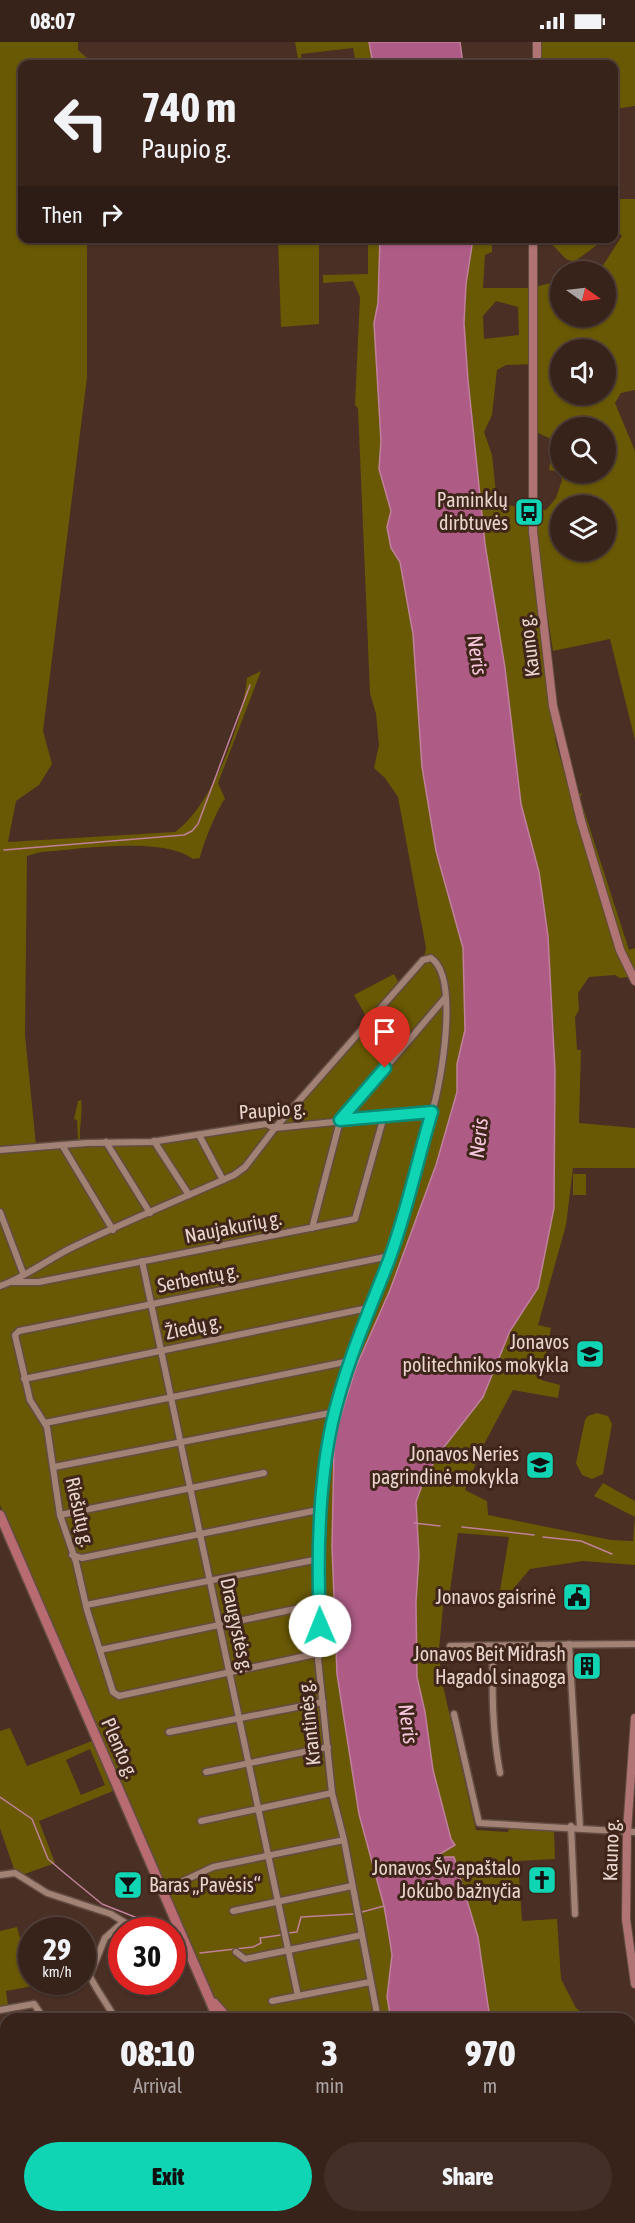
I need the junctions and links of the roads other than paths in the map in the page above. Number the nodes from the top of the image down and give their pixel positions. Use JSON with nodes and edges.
{"nodes":[{"id":1,"x":537,"y":42,"type":"edge"},
{"id":2,"x":537,"y":60,"type":"edge"},
{"id":3,"x":533,"y":243,"type":"edge"},
{"id":4,"x":635,"y":981,"type":"edge"},
{"id":5,"x":445,"y":998,"type":"junction"},
{"id":6,"x":432,"y":1112,"type":"junction"},
{"id":7,"x":384,"y":1116,"type":"junction"},
{"id":8,"x":340,"y":1120,"type":"junction"},
{"id":9,"x":275,"y":1128,"type":"junction"},
{"id":10,"x":199,"y":1135,"type":"junction"},
{"id":11,"x":153,"y":1141,"type":"junction"},
{"id":12,"x":106,"y":1142,"type":"junction"},
{"id":13,"x":62,"y":1145,"type":"junction"},
{"id":14,"x":0,"y":1150,"type":"edge"},
{"id":15,"x":223,"y":1180,"type":"junction"},
{"id":16,"x":189,"y":1195,"type":"junction"},
{"id":17,"x":0,"y":1212,"type":"edge"},
{"id":18,"x":150,"y":1213,"type":"junction"},
{"id":19,"x":312,"y":1228,"type":"junction"},
{"id":20,"x":113,"y":1230,"type":"junction"},
{"id":21,"x":390,"y":1256,"type":"junction"},
{"id":22,"x":142,"y":1261,"type":"junction"},
{"id":23,"x":23,"y":1273,"type":"junction"},
{"id":24,"x":12,"y":1282,"type":"junction"},
{"id":25,"x":0,"y":1286,"type":"edge"},
{"id":26,"x":153,"y":1304,"type":"junction"},
{"id":27,"x":368,"y":1308,"type":"junction"},
{"id":28,"x":15,"y":1335,"type":"joint"},
{"id":29,"x":162,"y":1350,"type":"junction"},
{"id":30,"x":350,"y":1361,"type":"junction"},
{"id":31,"x":24,"y":1379,"type":"junction"},
{"id":32,"x":172,"y":1397,"type":"junction"},
{"id":33,"x":335,"y":1412,"type":"junction"},
{"id":34,"x":45,"y":1423,"type":"junction"},
{"id":35,"x":182,"y":1442,"type":"junction"},
{"id":36,"x":54,"y":1467,"type":"junction"},
{"id":37,"x":264,"y":1473,"type":"dead end"},
{"id":38,"x":192,"y":1488,"type":"junction"},
{"id":39,"x":323,"y":1509,"type":"junction"},
{"id":40,"x":0,"y":1515,"type":"edge"},
{"id":41,"x":60,"y":1515,"type":"junction"},
{"id":42,"x":201,"y":1534,"type":"junction"},
{"id":43,"x":72,"y":1555,"type":"junction"},
{"id":44,"x":319,"y":1559,"type":"junction"},
{"id":45,"x":211,"y":1580,"type":"junction"},
{"id":46,"x":319,"y":1604,"type":"junction"},
{"id":47,"x":86,"y":1605,"type":"junction"},
{"id":48,"x":220,"y":1626,"type":"junction"},
{"id":49,"x":569,"y":1644,"type":"junction"},
{"id":50,"x":635,"y":1644,"type":"edge"},
{"id":51,"x":450,"y":1646,"type":"dead end"},
{"id":52,"x":493,"y":1646,"type":"junction"},
{"id":53,"x":100,"y":1650,"type":"junction"},
{"id":54,"x":320,"y":1653,"type":"junction"},
{"id":55,"x":229,"y":1671,"type":"junction"},
{"id":56,"x":323,"y":1702,"type":"junction"},
{"id":57,"x":454,"y":1714,"type":"dead end"},
{"id":58,"x":240,"y":1718,"type":"junction"},
{"id":59,"x":635,"y":1718,"type":"edge"},
{"id":60,"x":169,"y":1732,"type":"dead end"},
{"id":61,"x":328,"y":1747,"type":"junction"},
{"id":62,"x":249,"y":1763,"type":"junction"},
{"id":63,"x":206,"y":1772,"type":"dead end"},
{"id":64,"x":500,"y":1773,"type":"dead end"},
{"id":65,"x":333,"y":1793,"type":"junction"},
{"id":66,"x":259,"y":1809,"type":"junction"},
{"id":67,"x":201,"y":1821,"type":"dead end"},
{"id":68,"x":571,"y":1826,"type":"junction"},
{"id":69,"x":580,"y":1827,"type":"junction"},
{"id":70,"x":631,"y":1832,"type":"edge"},
{"id":71,"x":344,"y":1840,"type":"junction"},
{"id":72,"x":269,"y":1855,"type":"junction"},
{"id":73,"x":0,"y":1875,"type":"edge"},
{"id":74,"x":352,"y":1886,"type":"junction"},
{"id":75,"x":162,"y":1891,"type":"junction"},
{"id":76,"x":277,"y":1900,"type":"junction"},
{"id":77,"x":233,"y":1911,"type":"dead end"},
{"id":78,"x":575,"y":1914,"type":"dead end"},
{"id":79,"x":114,"y":1917,"type":"edge"},
{"id":80,"x":362,"y":1935,"type":"junction"},
{"id":81,"x":108,"y":1938,"type":"edge"},
{"id":82,"x":288,"y":1950,"type":"junction"},
{"id":83,"x":236,"y":1953,"type":"dead end"},
{"id":84,"x":190,"y":1955,"type":"junction"},
{"id":85,"x":186,"y":1957,"type":"edge"},
{"id":86,"x":370,"y":1982,"type":"junction"},
{"id":87,"x":635,"y":1984,"type":"edge"},
{"id":88,"x":207,"y":1995,"type":"junction"},
{"id":89,"x":298,"y":1996,"type":"junction"},
{"id":90,"x":272,"y":2001,"type":"dead end"},
{"id":91,"x":0,"y":2010,"type":"edge"},
{"id":92,"x":41,"y":2013,"type":"edge"},
{"id":93,"x":112,"y":2013,"type":"edge"},
{"id":94,"x":215,"y":2013,"type":"edge"},
{"id":95,"x":223,"y":2013,"type":"edge"},
{"id":96,"x":377,"y":2013,"type":"edge"}],
"edges":[{"from":1,"to":2,"type":"main road"},
{"from":3,"to":4,"type":"main road","name":"Kauno g."},
{"from":5,"to":6,"type":"street"},
{"from":5,"to":8,"type":"street"},
{"from":5,"to":9,"type":"street"},
{"from":6,"to":7,"type":"street","name":"Paupio g."},
{"from":6,"to":21,"type":"street","name":"Krantinės g."},
{"from":7,"to":8,"type":"street","name":"Paupio g."},
{"from":7,"to":19,"type":"street","name":"Naujakurių g."},
{"from":8,"to":9,"type":"street","name":"Paupio g."},
{"from":8,"to":19,"type":"street"},
{"from":9,"to":10,"type":"street","name":"Paupio g."},
{"from":9,"to":15,"type":"street"},
{"from":10,"to":11,"type":"street","name":"Paupio g."},
{"from":10,"to":15,"type":"street"},
{"from":11,"to":12,"type":"street","name":"Paupio g."},
{"from":11,"to":16,"type":"street"},
{"from":12,"to":13,"type":"street","name":"Paupio g."},
{"from":12,"to":18,"type":"street"},
{"from":13,"to":14,"type":"street","name":"Paupio g."},
{"from":13,"to":20,"type":"street"},
{"from":15,"to":16,"type":"street"},
{"from":16,"to":18,"type":"street"},
{"from":17,"to":23,"type":"street"},
{"from":18,"to":20,"type":"street"},
{"from":19,"to":22,"type":"street","name":"Naujakurių g."},
{"from":20,"to":23,"type":"street"},
{"from":21,"to":26,"type":"street","name":"Serbentų g."},
{"from":21,"to":27,"type":"street","name":"Krantinės g."},
{"from":22,"to":24,"type":"street","name":"Naujakurių g."},
{"from":22,"to":26,"type":"street","name":"Draugystės g."},
{"from":23,"to":24,"type":"street"},
{"from":24,"to":25,"type":"street"},
{"from":26,"to":28,"type":"street","name":"Serbentų g."},
{"from":26,"to":29,"type":"street","name":"Draugystės g."},
{"from":27,"to":29,"type":"street","name":"Žiedų g."},
{"from":27,"to":30,"type":"street","name":"Krantinės g."},
{"from":28,"to":31,"type":"street","name":"Riešutų g."},
{"from":29,"to":31,"type":"street","name":"Žiedų g."},
{"from":29,"to":32,"type":"street","name":"Draugystės g."},
{"from":30,"to":32,"type":"street"},
{"from":30,"to":33,"type":"street","name":"Krantinės g."},
{"from":31,"to":34,"type":"street","name":"Riešutų g."},
{"from":32,"to":34,"type":"street"},
{"from":32,"to":35,"type":"street","name":"Draugystės g."},
{"from":33,"to":35,"type":"street"},
{"from":33,"to":39,"type":"street","name":"Krantinės g."},
{"from":34,"to":36,"type":"street","name":"Riešutų g."},
{"from":35,"to":36,"type":"street"},
{"from":35,"to":38,"type":"street","name":"Draugystės g."},
{"from":36,"to":41,"type":"street","name":"Riešutų g."},
{"from":37,"to":38,"type":"street"},
{"from":38,"to":41,"type":"street"},
{"from":38,"to":42,"type":"street","name":"Draugystės g."},
{"from":39,"to":42,"type":"street"},
{"from":39,"to":44,"type":"street","name":"Krantinės g."},
{"from":40,"to":75,"type":"highway","name":"Plento g."},
{"from":41,"to":43,"type":"street","name":"Riešutų g."},
{"from":42,"to":43,"type":"street"},
{"from":42,"to":45,"type":"street","name":"Draugystės g."},
{"from":43,"to":47,"type":"street","name":"Riešutų g."},
{"from":44,"to":45,"type":"street"},
{"from":44,"to":46,"type":"street","name":"Krantinės g."},
{"from":45,"to":47,"type":"street"},
{"from":45,"to":48,"type":"street","name":"Draugystės g."},
{"from":46,"to":48,"type":"street"},
{"from":46,"to":54,"type":"street","name":"Krantinės g."},
{"from":47,"to":53,"type":"street","name":"Riešutų g."},
{"from":48,"to":53,"type":"street"},
{"from":48,"to":55,"type":"street","name":"Draugystės g."},
{"from":49,"to":50,"type":"street"},
{"from":49,"to":52,"type":"street"},
{"from":49,"to":69,"type":"street"},
{"from":51,"to":52,"type":"street"},
{"from":52,"to":64,"type":"street"},
{"from":53,"to":55,"type":"street","name":"Riešutų g."},
{"from":54,"to":55,"type":"street"},
{"from":54,"to":56,"type":"street","name":"Krantinės g."},
{"from":55,"to":58,"type":"street","name":"Draugystės g."},
{"from":56,"to":58,"type":"street"},
{"from":56,"to":61,"type":"street","name":"Krantinės g."},
{"from":57,"to":68,"type":"street"},
{"from":58,"to":60,"type":"street"},
{"from":58,"to":62,"type":"street","name":"Draugystės g."},
{"from":59,"to":70,"type":"main road","name":"Kauno g."},
{"from":61,"to":62,"type":"street"},
{"from":61,"to":65,"type":"street","name":"Krantinės g."},
{"from":62,"to":63,"type":"street"},
{"from":62,"to":66,"type":"street","name":"Draugystės g."},
{"from":65,"to":66,"type":"street"},
{"from":65,"to":71,"type":"street","name":"Krantinės g."},
{"from":66,"to":67,"type":"street"},
{"from":66,"to":72,"type":"street","name":"Draugystės g."},
{"from":68,"to":69,"type":"street"},
{"from":68,"to":78,"type":"street"},
{"from":69,"to":70,"type":"street"},
{"from":70,"to":87,"type":"main road","name":"Kauno g."},
{"from":71,"to":72,"type":"street"},
{"from":71,"to":74,"type":"street","name":"Krantinės g."},
{"from":72,"to":75,"type":"street"},
{"from":72,"to":76,"type":"street","name":"Draugystės g."},
{"from":73,"to":79,"type":"street"},
{"from":74,"to":76,"type":"street"},
{"from":74,"to":80,"type":"street","name":"Krantinės g."},
{"from":75,"to":84,"type":"highway","name":"Plento g."},
{"from":76,"to":77,"type":"street"},
{"from":76,"to":82,"type":"street","name":"Draugystės g."},
{"from":80,"to":82,"type":"street"},
{"from":80,"to":86,"type":"street","name":"Krantinės g."},
{"from":81,"to":93,"type":"street"},
{"from":82,"to":83,"type":"street"},
{"from":82,"to":89,"type":"street","name":"Draugystės g."},
{"from":84,"to":85,"type":"street"},
{"from":84,"to":88,"type":"highway","name":"Plento g."},
{"from":86,"to":89,"type":"street"},
{"from":86,"to":96,"type":"street","name":"Krantinės g."},
{"from":88,"to":94,"type":"highway","name":"Plento g."},
{"from":88,"to":95,"type":"highway"},
{"from":89,"to":90,"type":"street"},
{"from":91,"to":92,"type":"street"}]}
